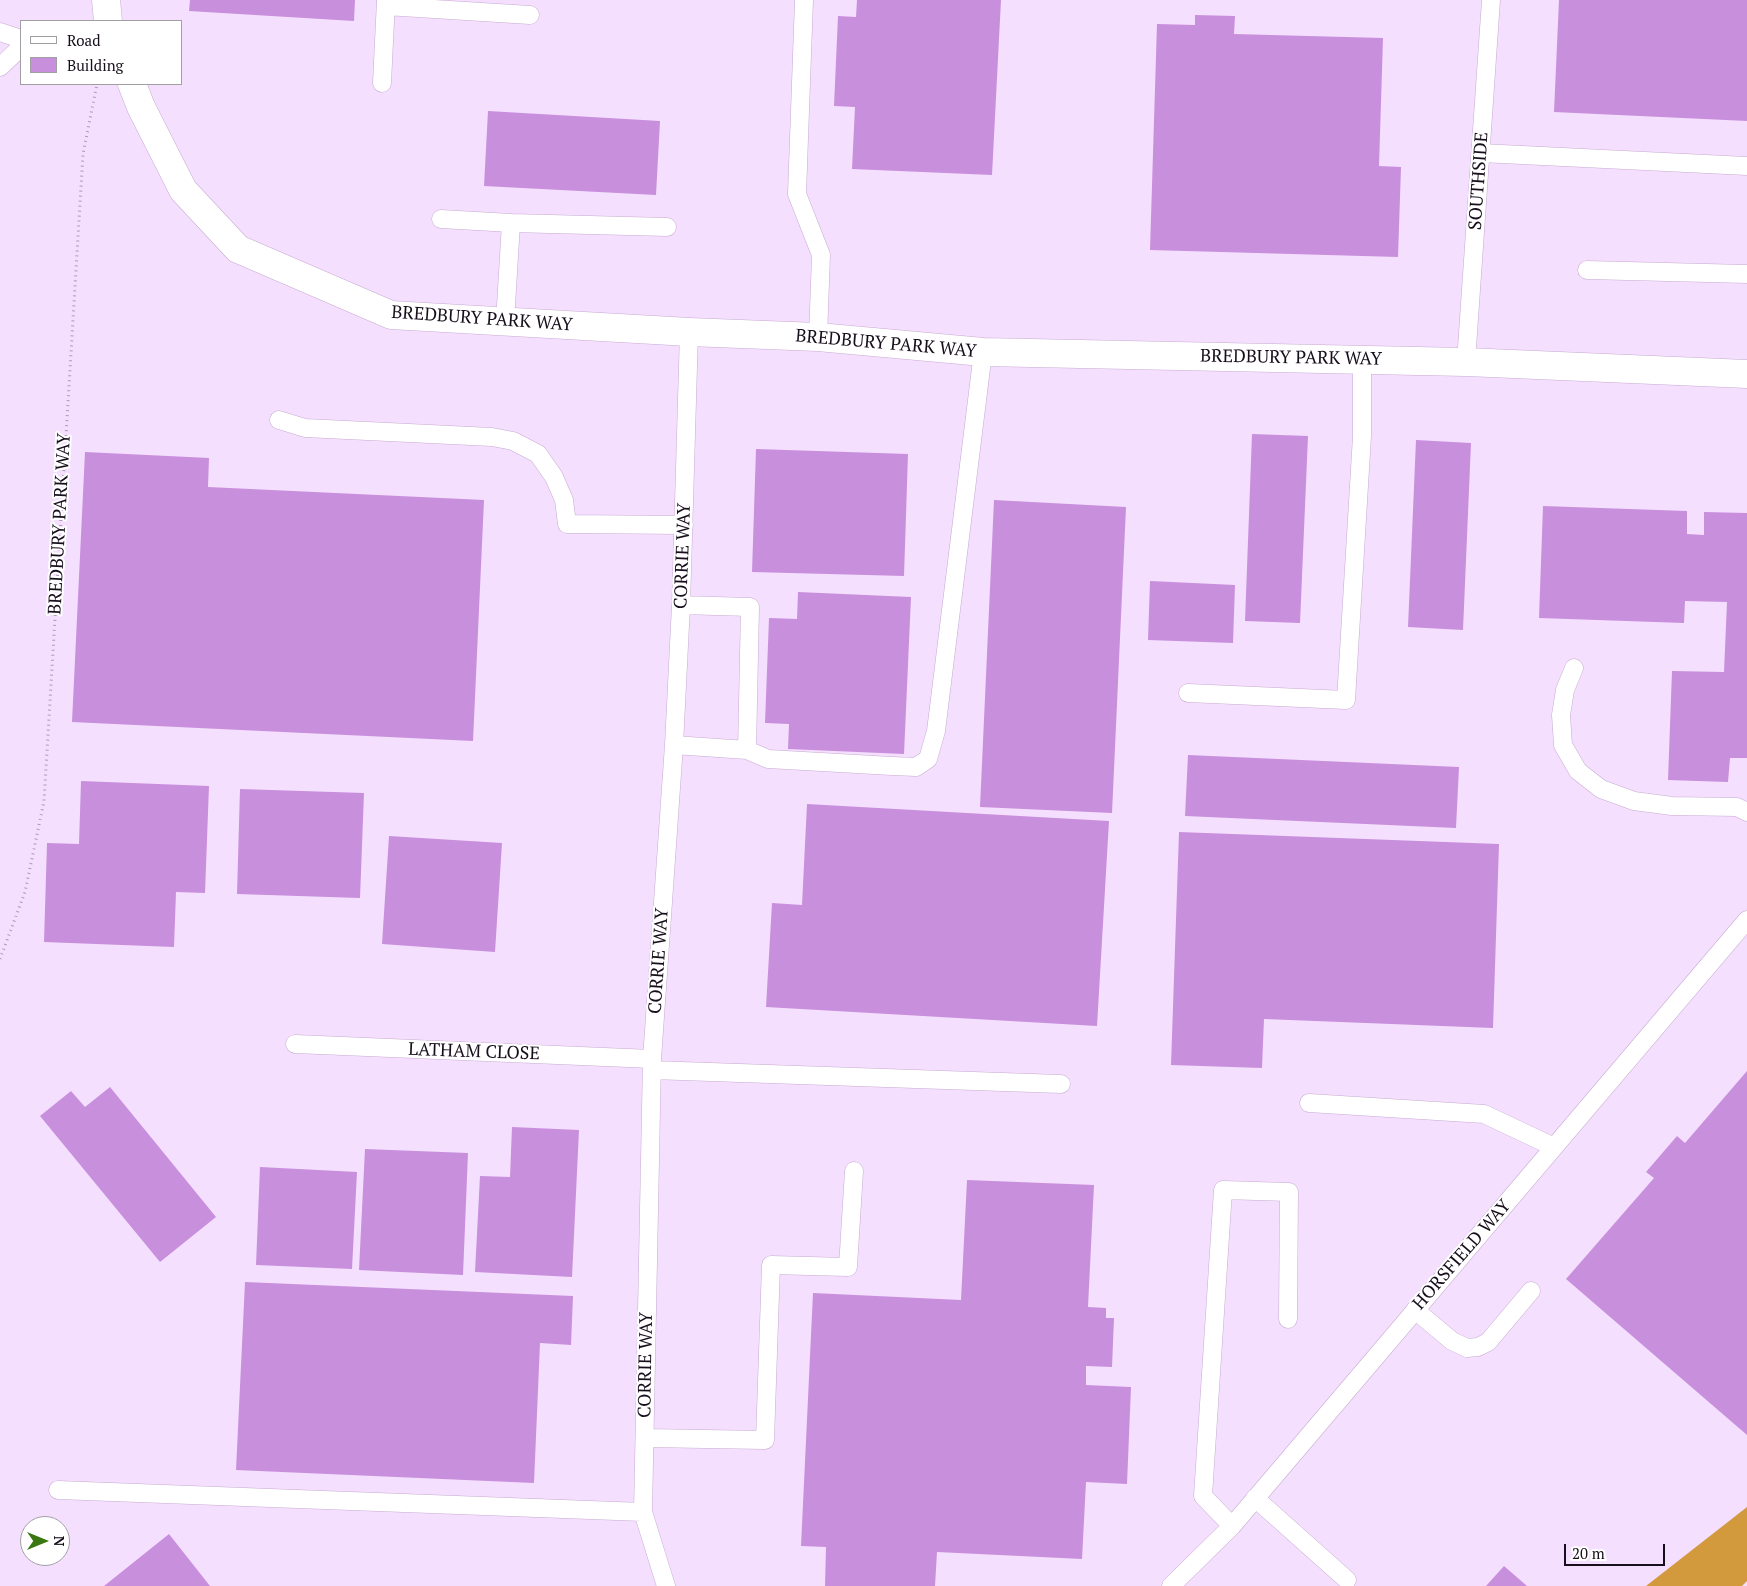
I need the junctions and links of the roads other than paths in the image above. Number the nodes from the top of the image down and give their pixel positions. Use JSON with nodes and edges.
{"nodes":[{"id":1,"x":106,"y":0,"type":"edge"},
{"id":2,"x":804,"y":0,"type":"edge"},
{"id":3,"x":1491,"y":0,"type":"edge"},
{"id":4,"x":386,"y":3,"type":"edge"},
{"id":5,"x":530,"y":15,"type":"dead end"},
{"id":6,"x":108,"y":20,"type":"edge"},
{"id":7,"x":0,"y":32,"type":"edge"},
{"id":8,"x":20,"y":39,"type":"edge"},
{"id":9,"x":20,"y":48,"type":"edge"},
{"id":10,"x":0,"y":67,"type":"edge"},
{"id":11,"x":382,"y":83,"type":"dead end"},
{"id":12,"x":132,"y":85,"type":"edge"},
{"id":13,"x":1481,"y":153,"type":"junction"},
{"id":14,"x":1747,"y":166,"type":"edge"},
{"id":15,"x":441,"y":218,"type":"dead end"},
{"id":16,"x":511,"y":222,"type":"junction"},
{"id":17,"x":667,"y":227,"type":"dead end"},
{"id":18,"x":1587,"y":270,"type":"dead end"},
{"id":19,"x":1747,"y":274,"type":"edge"},
{"id":20,"x":505,"y":322,"type":"junction"},
{"id":21,"x":689,"y":332,"type":"junction"},
{"id":22,"x":818,"y":337,"type":"junction"},
{"id":23,"x":984,"y":352,"type":"junction"},
{"id":24,"x":1362,"y":359,"type":"junction"},
{"id":25,"x":1466,"y":362,"type":"junction"},
{"id":26,"x":1747,"y":374,"type":"edge"},
{"id":27,"x":279,"y":420,"type":"dead end"},
{"id":28,"x":684,"y":525,"type":"junction"},
{"id":29,"x":682,"y":605,"type":"junction"},
{"id":30,"x":1574,"y":668,"type":"dead end"},
{"id":31,"x":1188,"y":693,"type":"dead end"},
{"id":32,"x":674,"y":745,"type":"junction"},
{"id":33,"x":747,"y":750,"type":"junction"},
{"id":34,"x":1747,"y":812,"type":"edge"},
{"id":35,"x":1747,"y":920,"type":"edge"},
{"id":36,"x":1741,"y":940,"type":"edge"},
{"id":37,"x":295,"y":1044,"type":"dead end"},
{"id":38,"x":652,"y":1064,"type":"junction"},
{"id":39,"x":1061,"y":1084,"type":"dead end"},
{"id":40,"x":1308,"y":1103,"type":"dead end"},
{"id":41,"x":1554,"y":1147,"type":"junction"},
{"id":42,"x":854,"y":1171,"type":"dead end"},
{"id":43,"x":1531,"y":1291,"type":"dead end"},
{"id":44,"x":1415,"y":1310,"type":"junction"},
{"id":45,"x":1288,"y":1319,"type":"dead end"},
{"id":46,"x":645,"y":1438,"type":"junction"},
{"id":47,"x":58,"y":1490,"type":"dead end"},
{"id":48,"x":1255,"y":1498,"type":"junction"},
{"id":49,"x":643,"y":1512,"type":"junction"},
{"id":50,"x":1232,"y":1526,"type":"junction"},
{"id":51,"x":1347,"y":1580,"type":"dead end"},
{"id":52,"x":666,"y":1586,"type":"edge"},
{"id":53,"x":1171,"y":1586,"type":"edge"}],
"edges":[{"from":1,"to":6,"type":"street"},
{"from":2,"to":22,"type":"lane"},
{"from":3,"to":13,"type":"lane","name":"SOUTHSIDE"},
{"from":4,"to":5,"type":"lane"},
{"from":4,"to":11,"type":"lane"},
{"from":7,"to":8,"type":"lane"},
{"from":9,"to":10,"type":"lane"},
{"from":12,"to":20,"type":"street","name":"BREDBURY PARK WAY"},
{"from":13,"to":14,"type":"lane"},
{"from":13,"to":25,"type":"lane","name":"SOUTHSIDE"},
{"from":15,"to":16,"type":"lane"},
{"from":16,"to":17,"type":"lane"},
{"from":16,"to":20,"type":"lane"},
{"from":18,"to":19,"type":"lane"},
{"from":20,"to":21,"type":"street","name":"BREDBURY PARK WAY"},
{"from":21,"to":22,"type":"street","name":"BREDBURY PARK WAY"},
{"from":21,"to":28,"type":"lane","name":"CORRIE WAY"},
{"from":22,"to":23,"type":"street","name":"BREDBURY PARK WAY"},
{"from":23,"to":24,"type":"street","name":"BREDBURY PARK WAY"},
{"from":23,"to":33,"type":"lane"},
{"from":24,"to":25,"type":"street","name":"BREDBURY PARK WAY"},
{"from":24,"to":31,"type":"lane"},
{"from":25,"to":26,"type":"street","name":"BREDBURY PARK WAY"},
{"from":27,"to":28,"type":"lane"},
{"from":28,"to":29,"type":"lane","name":"CORRIE WAY"},
{"from":29,"to":32,"type":"lane","name":"CORRIE WAY"},
{"from":29,"to":33,"type":"lane"},
{"from":30,"to":34,"type":"lane"},
{"from":32,"to":33,"type":"lane"},
{"from":32,"to":38,"type":"lane","name":"CORRIE WAY"},
{"from":35,"to":36,"type":"lane","name":"HORSFIELD WAY"},
{"from":36,"to":41,"type":"lane","name":"HORSFIELD WAY"},
{"from":37,"to":38,"type":"lane","name":"LATHAM CLOSE"},
{"from":38,"to":39,"type":"lane","name":"LATHAM CLOSE"},
{"from":38,"to":46,"type":"lane","name":"CORRIE WAY"},
{"from":40,"to":41,"type":"lane"},
{"from":41,"to":44,"type":"lane","name":"HORSFIELD WAY"},
{"from":42,"to":46,"type":"lane"},
{"from":43,"to":44,"type":"lane"},
{"from":44,"to":48,"type":"lane","name":"HORSFIELD WAY"},
{"from":45,"to":50,"type":"lane"},
{"from":46,"to":49,"type":"lane","name":"CORRIE WAY"},
{"from":47,"to":49,"type":"lane"},
{"from":48,"to":50,"type":"lane","name":"HORSFIELD WAY"},
{"from":48,"to":51,"type":"lane"},
{"from":49,"to":52,"type":"lane","name":"CORRIE WAY"},
{"from":50,"to":53,"type":"lane","name":"HORSFIELD WAY"}]}
